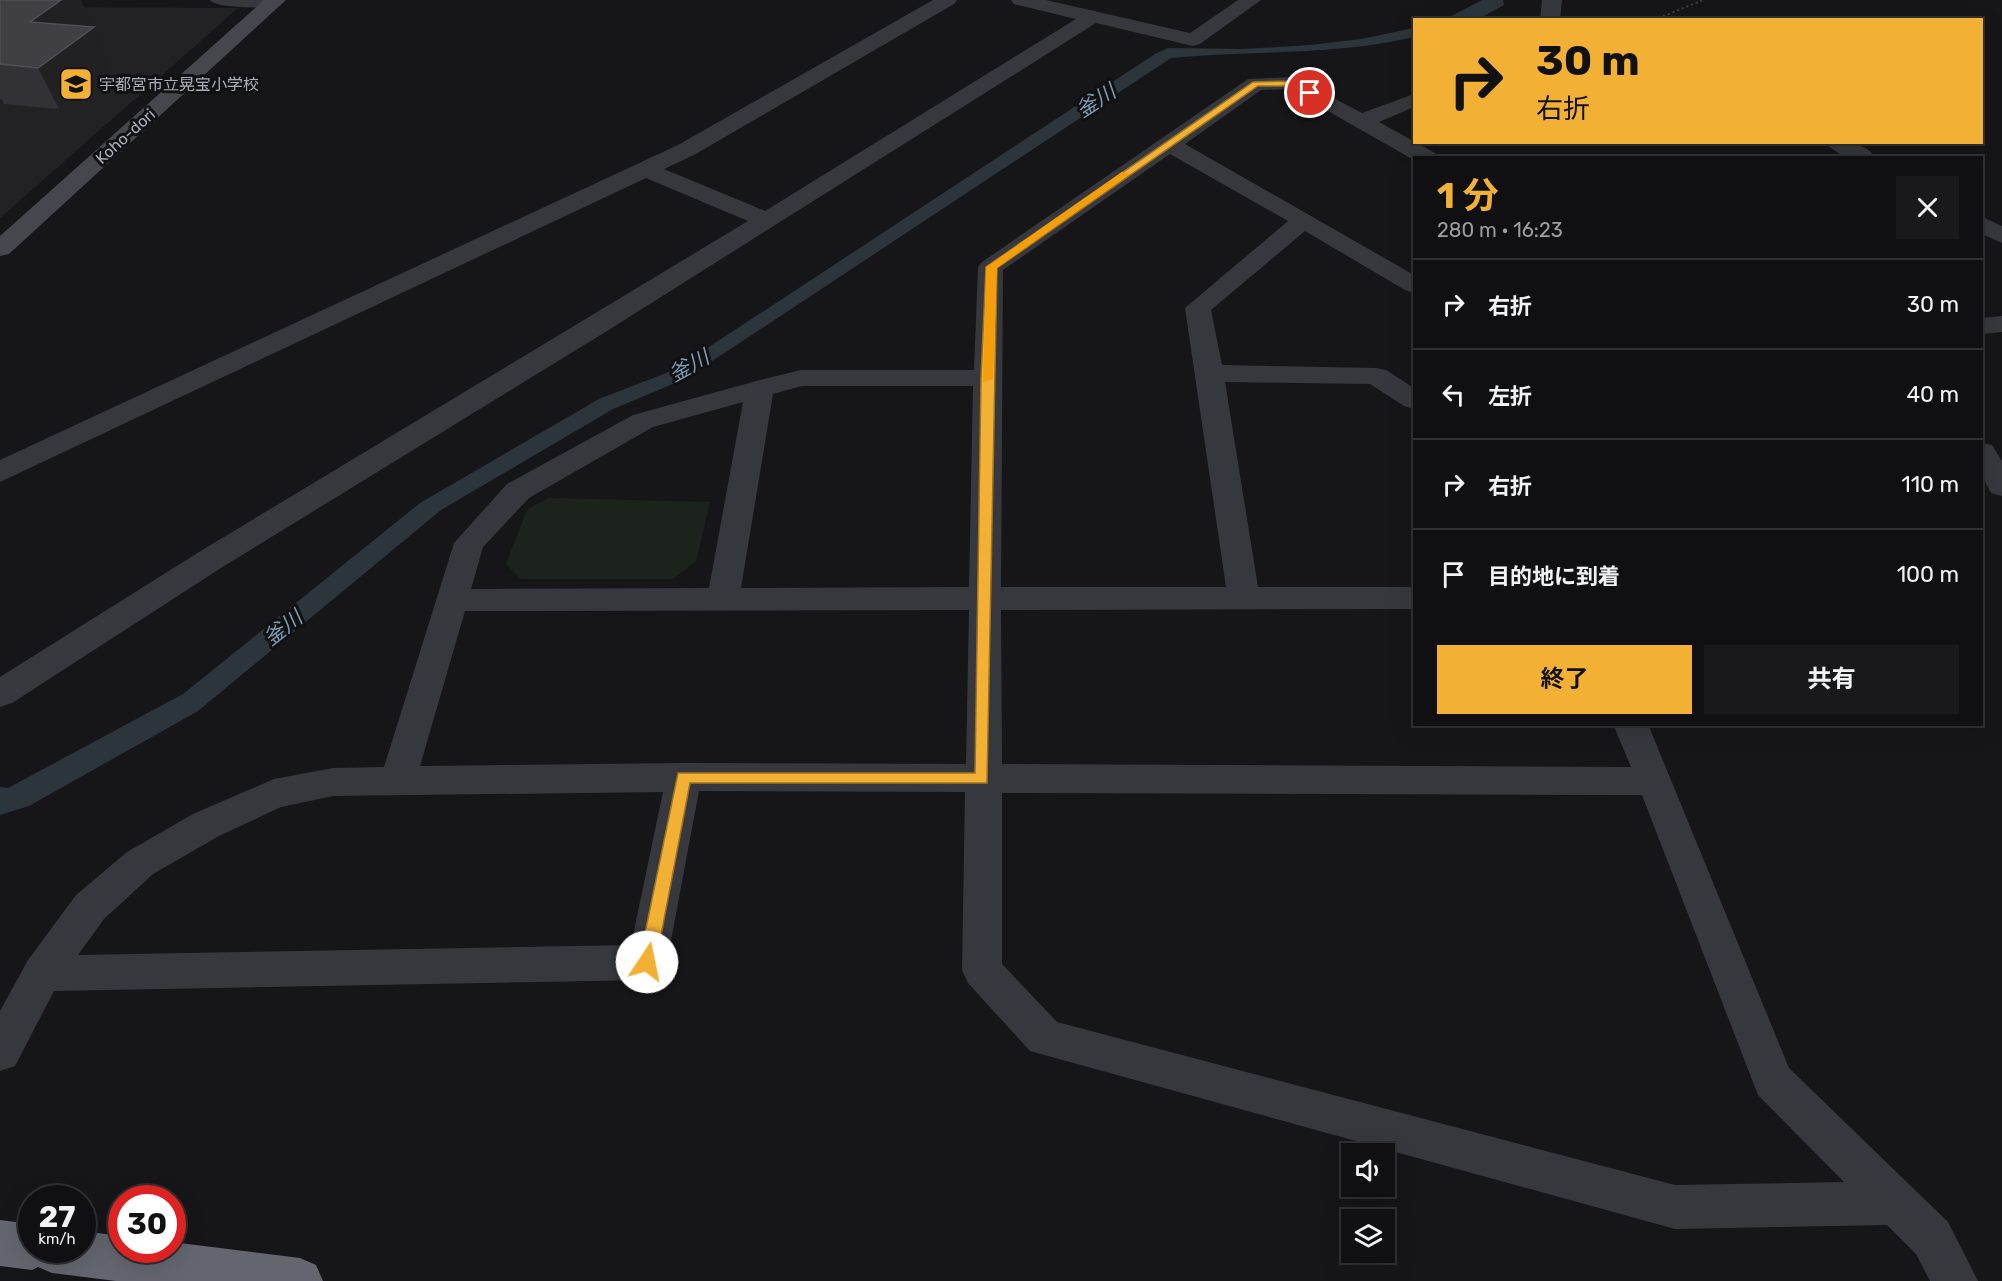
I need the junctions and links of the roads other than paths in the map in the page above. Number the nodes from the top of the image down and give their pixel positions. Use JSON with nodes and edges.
{"nodes":[{"id":1,"x":220,"y":0,"type":"edge"},
{"id":2,"x":276,"y":0,"type":"edge"},
{"id":3,"x":947,"y":0,"type":"edge"},
{"id":4,"x":1020,"y":0,"type":"edge"},
{"id":5,"x":1251,"y":0,"type":"edge"},
{"id":6,"x":1552,"y":0,"type":"edge"},
{"id":7,"x":1079,"y":9,"type":"edge"},
{"id":8,"x":1550,"y":18,"type":"edge"},
{"id":9,"x":1413,"y":100,"type":"edge"},
{"id":10,"x":1361,"y":121,"type":"junction"},
{"id":11,"x":1169,"y":144,"type":"junction"},
{"id":12,"x":1837,"y":144,"type":"edge"},
{"id":13,"x":1423,"y":156,"type":"edge"},
{"id":14,"x":1861,"y":156,"type":"edge"},
{"id":15,"x":645,"y":169,"type":"junction"},
{"id":16,"x":767,"y":220,"type":"junction"},
{"id":17,"x":1304,"y":220,"type":"junction"},
{"id":18,"x":1983,"y":225,"type":"edge"},
{"id":19,"x":2002,"y":236,"type":"edge"},
{"id":20,"x":0,"y":249,"type":"edge"},
{"id":21,"x":1413,"y":284,"type":"edge"},
{"id":22,"x":2002,"y":324,"type":"edge"},
{"id":23,"x":1983,"y":326,"type":"edge"},
{"id":24,"x":1210,"y":373,"type":"junction"},
{"id":25,"x":987,"y":378,"type":"junction"},
{"id":26,"x":760,"y":388,"type":"junction"},
{"id":27,"x":1413,"y":399,"type":"edge"},
{"id":28,"x":1983,"y":454,"type":"edge"},
{"id":29,"x":0,"y":472,"type":"edge"},
{"id":30,"x":2002,"y":486,"type":"edge"},
{"id":31,"x":1413,"y":598,"type":"edge"},
{"id":32,"x":723,"y":599,"type":"junction"},
{"id":33,"x":985,"y":599,"type":"junction"},
{"id":34,"x":1244,"y":599,"type":"junction"},
{"id":35,"x":453,"y":600,"type":"junction"},
{"id":36,"x":0,"y":694,"type":"edge"},
{"id":37,"x":1631,"y":726,"type":"edge"},
{"id":38,"x":684,"y":777,"type":"junction"},
{"id":39,"x":982,"y":778,"type":"junction"},
{"id":40,"x":398,"y":781,"type":"junction"},
{"id":41,"x":1655,"y":781,"type":"junction"},
{"id":42,"x":42,"y":973,"type":"junction"},
{"id":43,"x":0,"y":1052,"type":"edge"},
{"id":44,"x":1897,"y":1203,"type":"junction"},
{"id":45,"x":0,"y":1243,"type":"edge"},
{"id":46,"x":18,"y":1245,"type":"edge"},
{"id":47,"x":96,"y":1256,"type":"edge"},
{"id":48,"x":300,"y":1281,"type":"edge"},
{"id":49,"x":1955,"y":1281,"type":"edge"}],
"edges":[{"from":1,"to":2,"type":"street"},
{"from":2,"to":20,"type":"street","name":"Koho-dori"},
{"from":3,"to":15,"type":"street"},
{"from":4,"to":7,"type":"street"},
{"from":5,"to":7,"type":"street"},
{"from":6,"to":8,"type":"street"},
{"from":7,"to":16,"type":"street"},
{"from":9,"to":10,"type":"street"},
{"from":10,"to":11,"type":"street"},
{"from":10,"to":13,"type":"street"},
{"from":11,"to":17,"type":"street"},
{"from":11,"to":25,"type":"street"},
{"from":12,"to":14,"type":"street"},
{"from":15,"to":16,"type":"street"},
{"from":15,"to":29,"type":"street"},
{"from":16,"to":36,"type":"street"},
{"from":17,"to":21,"type":"street"},
{"from":17,"to":24,"type":"street"},
{"from":18,"to":19,"type":"street"},
{"from":22,"to":23,"type":"street"},
{"from":24,"to":27,"type":"street"},
{"from":24,"to":34,"type":"street"},
{"from":25,"to":26,"type":"street"},
{"from":25,"to":33,"type":"street"},
{"from":26,"to":32,"type":"street"},
{"from":26,"to":35,"type":"street"},
{"from":28,"to":30,"type":"street"},
{"from":31,"to":34,"type":"street"},
{"from":32,"to":33,"type":"street"},
{"from":32,"to":35,"type":"street"},
{"from":33,"to":34,"type":"street"},
{"from":33,"to":39,"type":"street"},
{"from":35,"to":40,"type":"street"},
{"from":37,"to":41,"type":"street"},
{"from":38,"to":39,"type":"street"},
{"from":38,"to":40,"type":"street"},
{"from":38,"to":42,"type":"street"},
{"from":39,"to":41,"type":"street"},
{"from":39,"to":44,"type":"street"},
{"from":40,"to":42,"type":"street"},
{"from":41,"to":44,"type":"street"},
{"from":42,"to":43,"type":"street"},
{"from":44,"to":49,"type":"street"},
{"from":45,"to":46,"type":"highway"},
{"from":47,"to":48,"type":"highway"}]}
